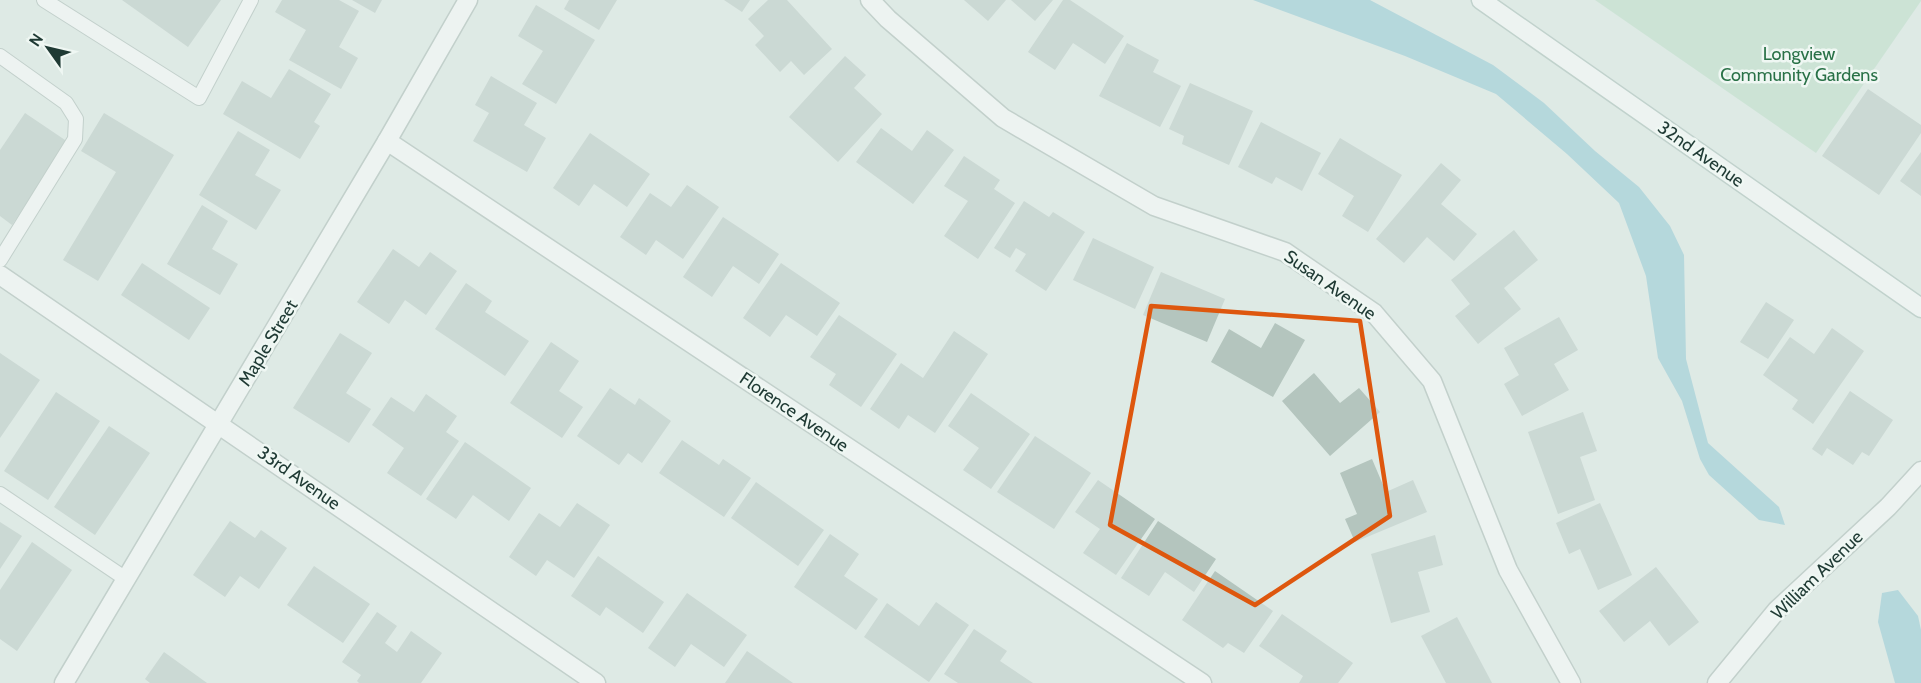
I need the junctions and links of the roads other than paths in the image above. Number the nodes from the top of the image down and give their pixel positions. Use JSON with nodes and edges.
{"nodes":[{"id":1,"x":44,"y":0,"type":"edge"},
{"id":2,"x":251,"y":0,"type":"edge"},
{"id":3,"x":468,"y":0,"type":"edge"},
{"id":4,"x":870,"y":0,"type":"edge"},
{"id":5,"x":1481,"y":0,"type":"edge"},
{"id":6,"x":0,"y":56,"type":"edge"},
{"id":7,"x":387,"y":141,"type":"junction"},
{"id":8,"x":0,"y":260,"type":"edge"},
{"id":9,"x":0,"y":276,"type":"edge"},
{"id":10,"x":1921,"y":308,"type":"edge"},
{"id":11,"x":219,"y":424,"type":"junction"},
{"id":12,"x":1921,"y":471,"type":"edge"},
{"id":13,"x":0,"y":494,"type":"edge"},
{"id":14,"x":126,"y":579,"type":"junction"},
{"id":15,"x":64,"y":683,"type":"edge"},
{"id":16,"x":596,"y":683,"type":"edge"},
{"id":17,"x":1202,"y":683,"type":"edge"},
{"id":18,"x":1571,"y":683,"type":"edge"},
{"id":19,"x":1717,"y":683,"type":"edge"}],
"edges":[{"from":1,"to":2,"type":"lane"},
{"from":3,"to":7,"type":"street","name":"Maple Street"},
{"from":4,"to":18,"type":"street","name":"Susan Avenue"},
{"from":5,"to":10,"type":"street","name":"32nd Avenue"},
{"from":6,"to":8,"type":"lane"},
{"from":7,"to":11,"type":"street","name":"Maple Street"},
{"from":7,"to":17,"type":"street","name":"Florence Avenue"},
{"from":9,"to":11,"type":"street","name":"33rd Avenue"},
{"from":11,"to":14,"type":"street","name":"Maple Street"},
{"from":11,"to":16,"type":"street","name":"33rd Avenue"},
{"from":12,"to":19,"type":"street","name":"William Avenue"},
{"from":13,"to":14,"type":"lane"},
{"from":14,"to":15,"type":"street","name":"Maple Street"}]}
